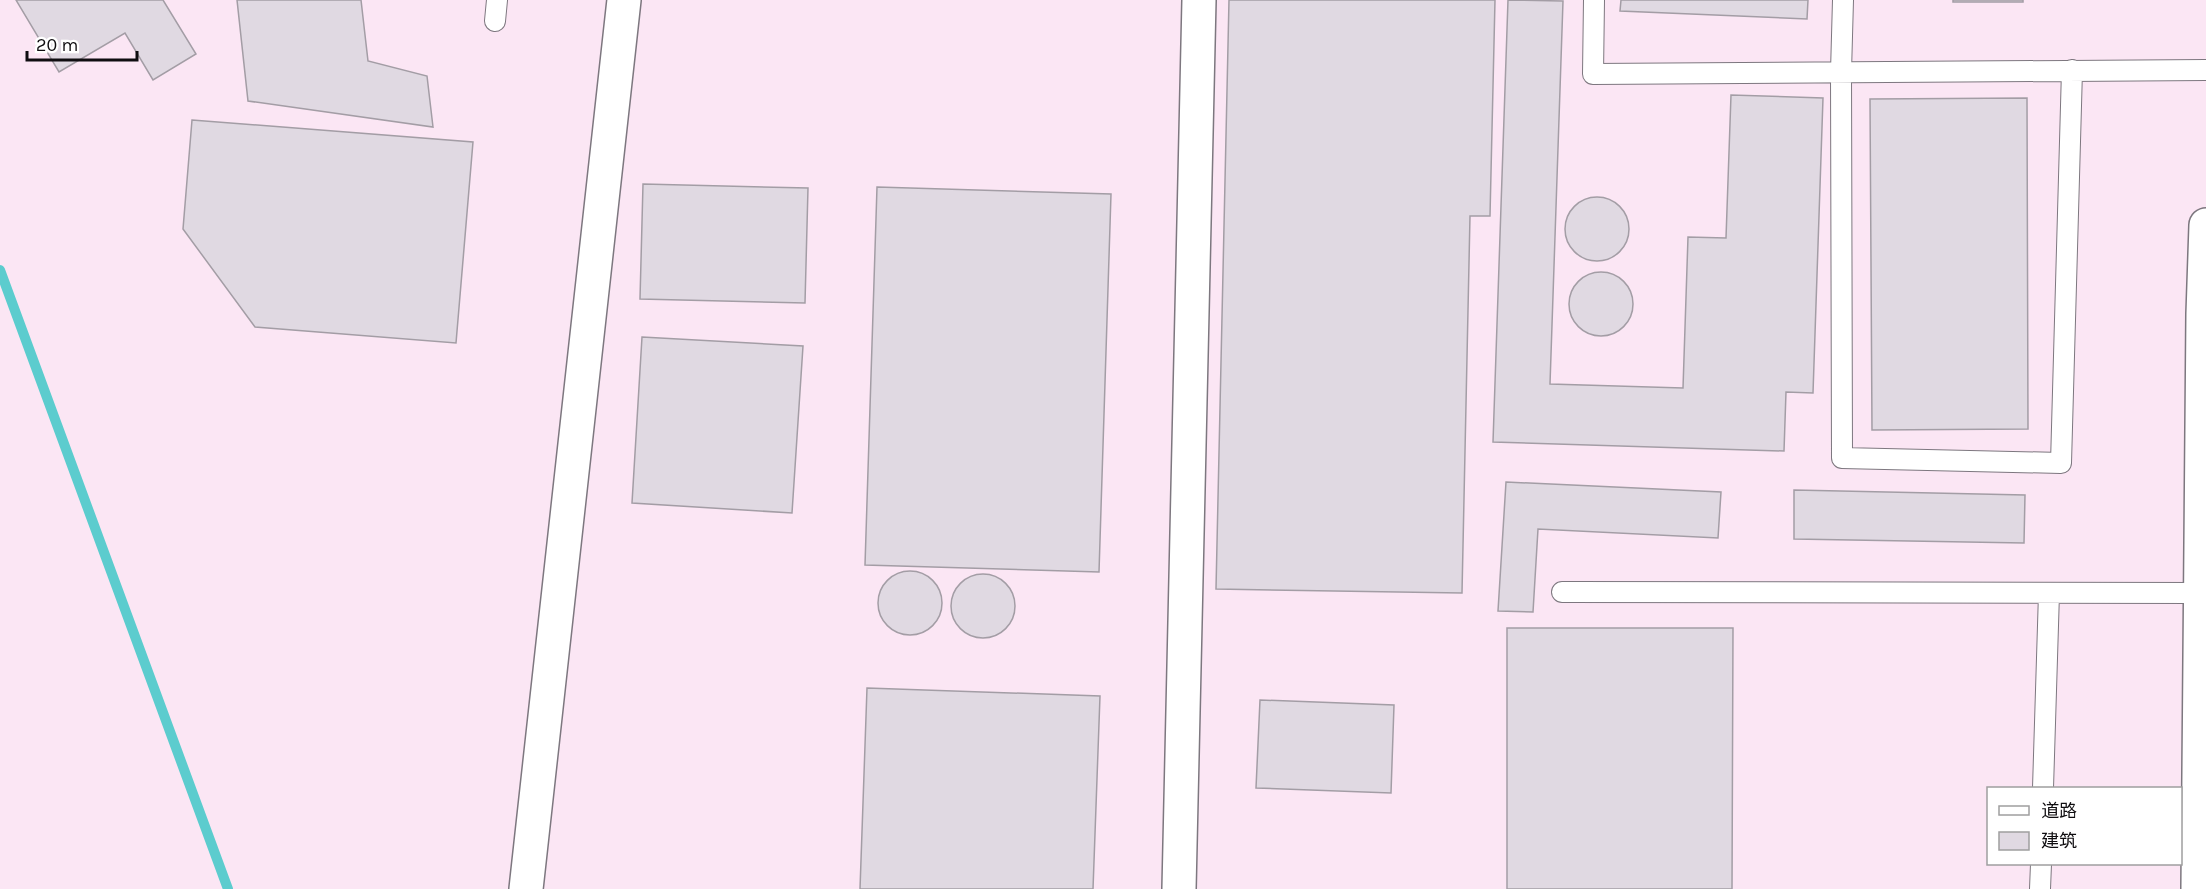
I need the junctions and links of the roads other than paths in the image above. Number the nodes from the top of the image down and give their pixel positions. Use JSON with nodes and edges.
{"nodes":[{"id":1,"x":498,"y":0,"type":"edge"},
{"id":2,"x":624,"y":0,"type":"edge"},
{"id":3,"x":1198,"y":0,"type":"edge"},
{"id":4,"x":1594,"y":0,"type":"edge"},
{"id":5,"x":1843,"y":0,"type":"edge"},
{"id":6,"x":495,"y":21,"type":"dead end"},
{"id":7,"x":2072,"y":70,"type":"junction"},
{"id":8,"x":2206,"y":70,"type":"edge"},
{"id":9,"x":1841,"y":72,"type":"junction"},
{"id":10,"x":2206,"y":225,"type":"edge"},
{"id":11,"x":1562,"y":592,"type":"dead end"},
{"id":12,"x":2049,"y":593,"type":"junction"},
{"id":13,"x":2200,"y":593,"type":"junction"},
{"id":14,"x":2043,"y":787,"type":"edge"},
{"id":15,"x":2041,"y":865,"type":"edge"},
{"id":16,"x":526,"y":889,"type":"edge"},
{"id":17,"x":1179,"y":889,"type":"edge"},
{"id":18,"x":2040,"y":889,"type":"edge"},
{"id":19,"x":2199,"y":889,"type":"edge"}],
"edges":[{"from":1,"to":6,"type":"lane"},
{"from":2,"to":16,"type":"street"},
{"from":3,"to":17,"type":"street"},
{"from":4,"to":9,"type":"lane"},
{"from":5,"to":9,"type":"lane"},
{"from":7,"to":8,"type":"lane"},
{"from":7,"to":9,"type":"lane"},
{"from":7,"to":9,"type":"lane"},
{"from":10,"to":13,"type":"street"},
{"from":11,"to":12,"type":"lane"},
{"from":12,"to":13,"type":"lane"},
{"from":12,"to":14,"type":"lane"},
{"from":13,"to":19,"type":"street"},
{"from":15,"to":18,"type":"lane"}]}
